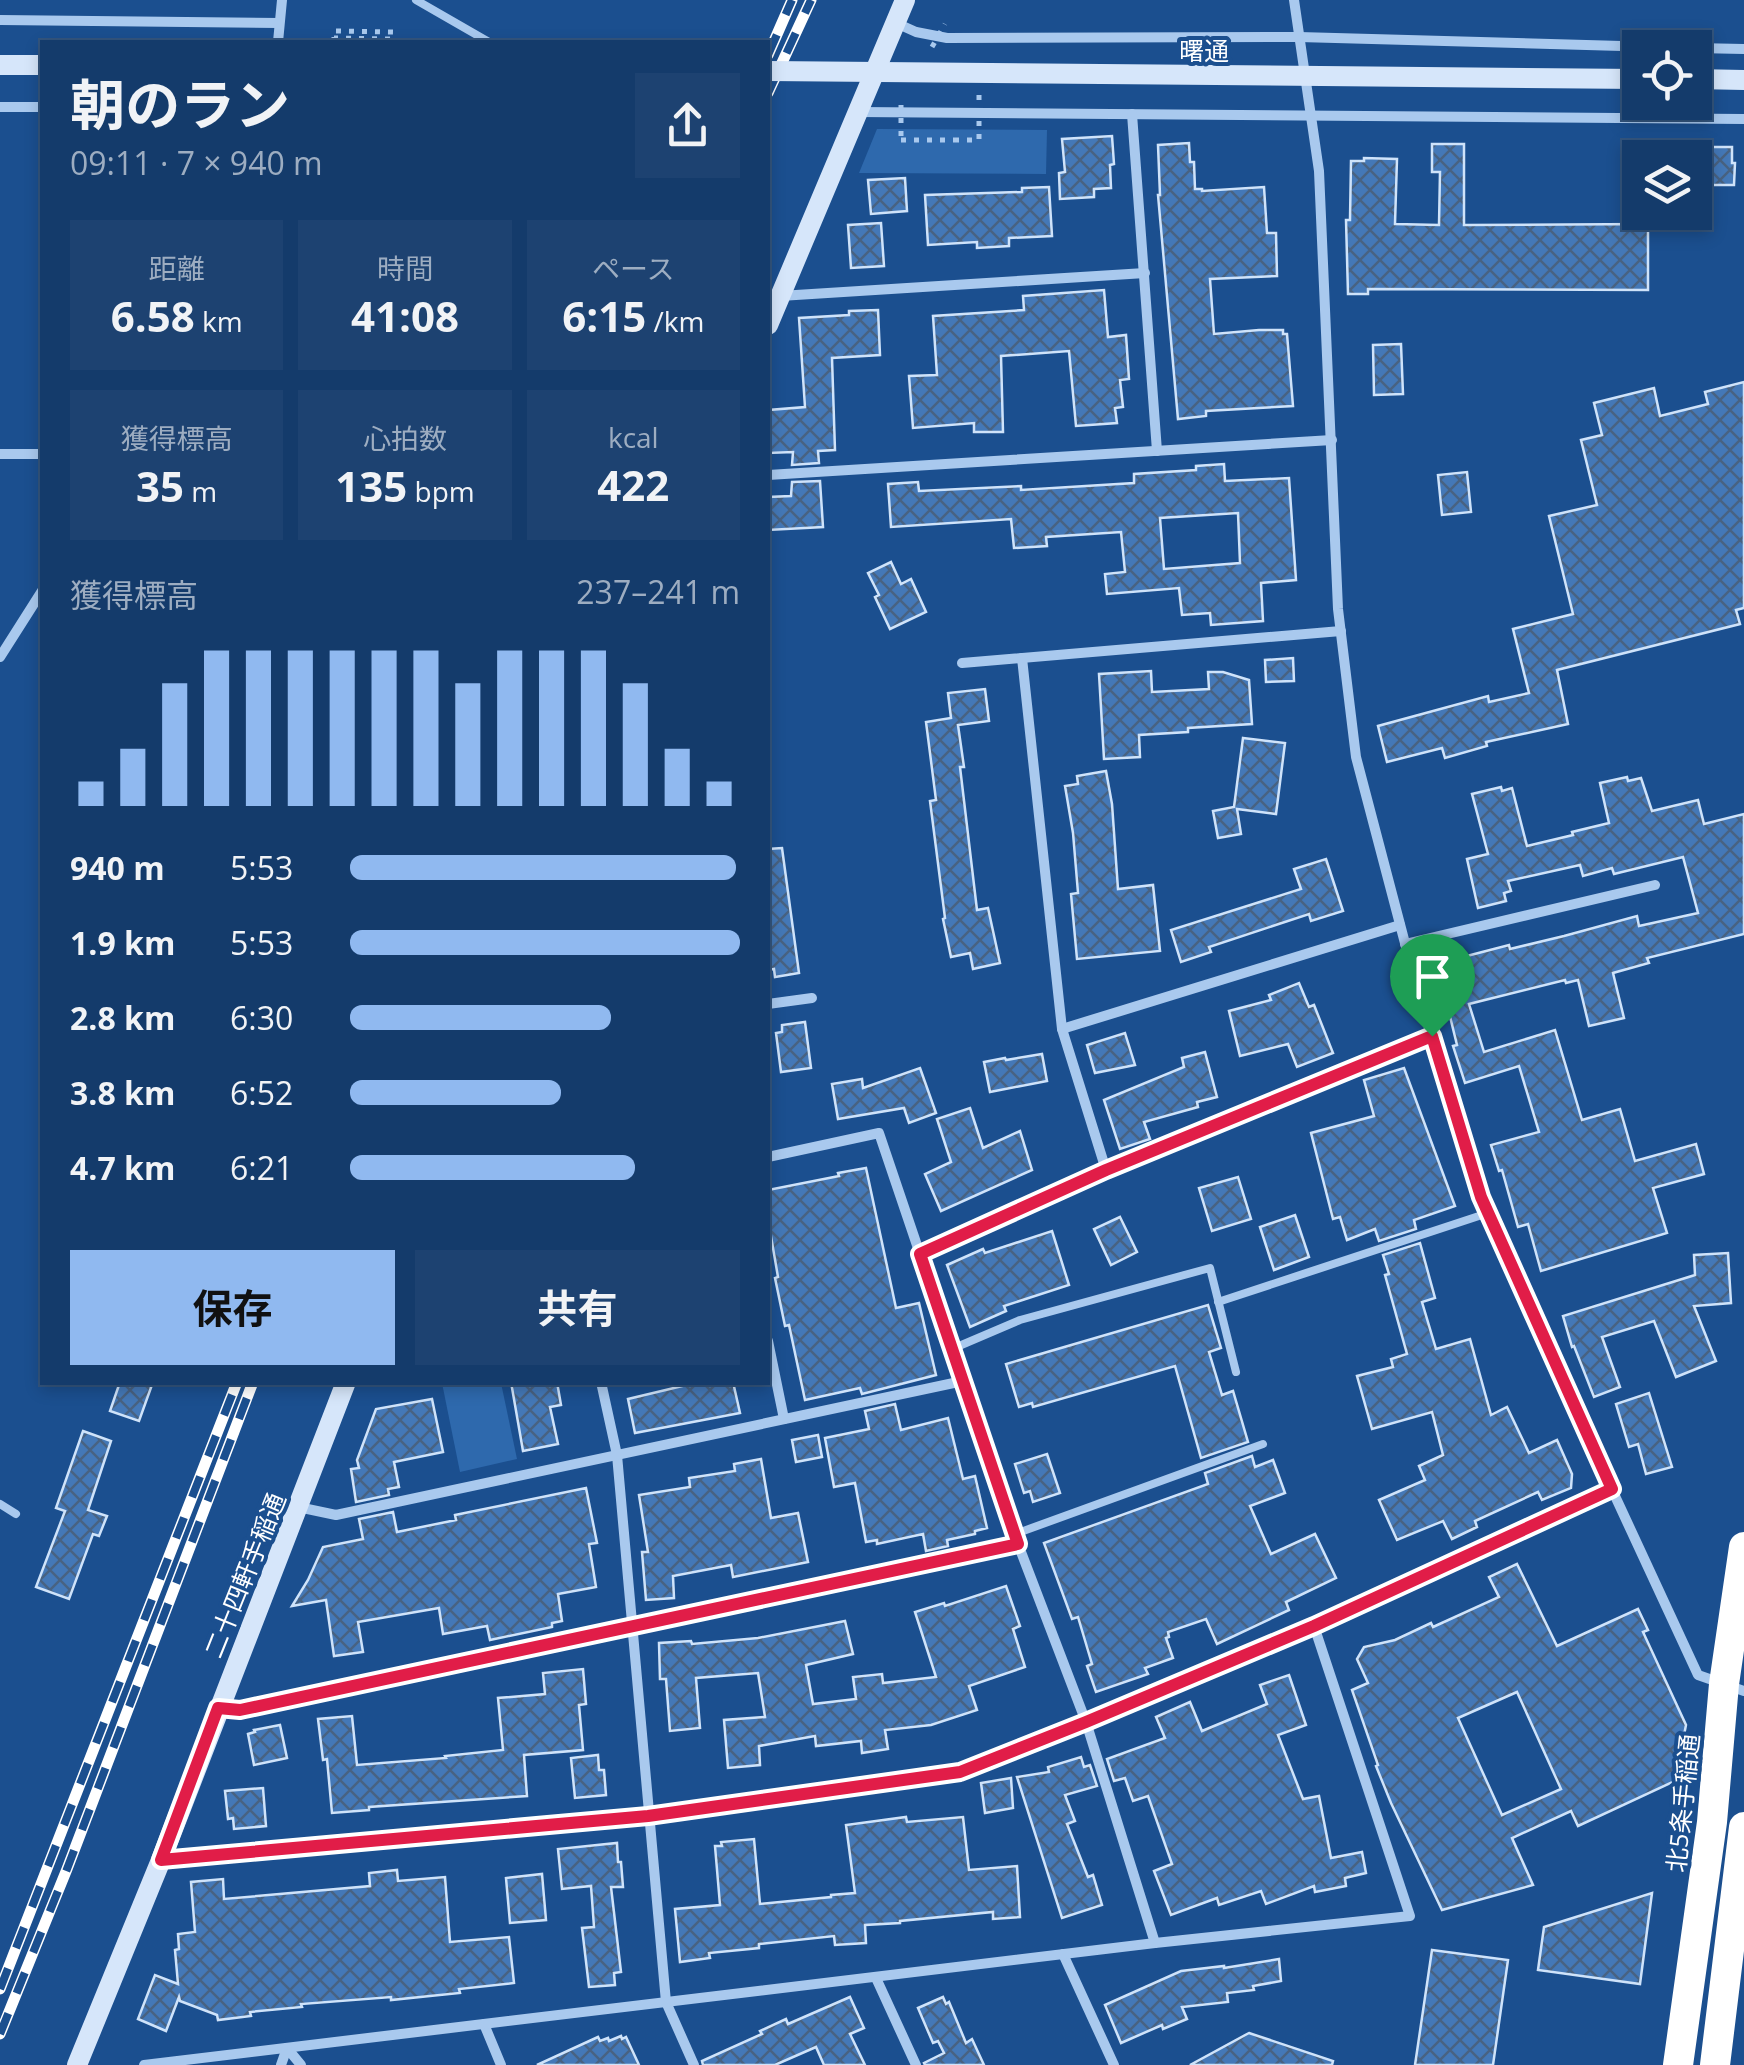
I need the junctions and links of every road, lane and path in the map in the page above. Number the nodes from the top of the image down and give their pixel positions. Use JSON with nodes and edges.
{"nodes":[{"id":1,"x":282,"y":0,"type":"edge"},
{"id":2,"x":416,"y":0,"type":"edge"},
{"id":3,"x":905,"y":0,"type":"edge"},
{"id":4,"x":1294,"y":0,"type":"edge"},
{"id":5,"x":0,"y":20,"type":"edge"},
{"id":6,"x":895,"y":22,"type":"junction"},
{"id":7,"x":279,"y":23,"type":"junction"},
{"id":8,"x":945,"y":24,"type":"dead end"},
{"id":9,"x":391,"y":35,"type":"joint"},
{"id":10,"x":1299,"y":37,"type":"junction"},
{"id":11,"x":278,"y":40,"type":"edge"},
{"id":12,"x":486,"y":40,"type":"edge"},
{"id":13,"x":1622,"y":46,"type":"edge"},
{"id":14,"x":932,"y":47,"type":"dead end"},
{"id":15,"x":1712,"y":48,"type":"edge"},
{"id":16,"x":1744,"y":49,"type":"edge"},
{"id":17,"x":0,"y":65,"type":"edge"},
{"id":18,"x":40,"y":65,"type":"edge"},
{"id":19,"x":770,"y":71,"type":"edge"},
{"id":20,"x":1622,"y":79,"type":"edge"},
{"id":21,"x":1712,"y":79,"type":"edge"},
{"id":22,"x":1744,"y":80,"type":"edge"},
{"id":23,"x":979,"y":94,"type":"dead end"},
{"id":24,"x":901,"y":104,"type":"dead end"},
{"id":25,"x":0,"y":107,"type":"edge"},
{"id":26,"x":40,"y":108,"type":"edge"},
{"id":27,"x":857,"y":112,"type":"junction"},
{"id":28,"x":1132,"y":114,"type":"junction"},
{"id":29,"x":1309,"y":115,"type":"junction"},
{"id":30,"x":1744,"y":119,"type":"edge"},
{"id":31,"x":1144,"y":273,"type":"junction"},
{"id":32,"x":779,"y":296,"type":"junction"},
{"id":33,"x":770,"y":320,"type":"edge"},
{"id":34,"x":1332,"y":440,"type":"junction"},
{"id":35,"x":1156,"y":451,"type":"junction"},
{"id":36,"x":0,"y":454,"type":"edge"},
{"id":37,"x":40,"y":454,"type":"edge"},
{"id":38,"x":770,"y":475,"type":"edge"},
{"id":39,"x":40,"y":595,"type":"edge"},
{"id":40,"x":1341,"y":631,"type":"junction"},
{"id":41,"x":0,"y":658,"type":"edge"},
{"id":42,"x":1022,"y":658,"type":"junction"},
{"id":43,"x":962,"y":663,"type":"dead end"},
{"id":44,"x":1656,"y":885,"type":"dead end"},
{"id":45,"x":1400,"y":925,"type":"junction"},
{"id":46,"x":1405,"y":944,"type":"junction"},
{"id":47,"x":812,"y":998,"type":"dead end"},
{"id":48,"x":770,"y":1004,"type":"edge"},
{"id":49,"x":1062,"y":1029,"type":"junction"},
{"id":50,"x":1432,"y":1036,"type":"junction"},
{"id":51,"x":770,"y":1157,"type":"edge"},
{"id":52,"x":1106,"y":1170,"type":"junction"},
{"id":53,"x":1488,"y":1213,"type":"junction"},
{"id":54,"x":920,"y":1254,"type":"junction"},
{"id":55,"x":1218,"y":1302,"type":"junction"},
{"id":56,"x":952,"y":1349,"type":"junction"},
{"id":57,"x":770,"y":1351,"type":"edge"},
{"id":58,"x":1236,"y":1372,"type":"dead end"},
{"id":59,"x":963,"y":1381,"type":"junction"},
{"id":60,"x":345,"y":1385,"type":"edge"},
{"id":61,"x":602,"y":1385,"type":"edge"},
{"id":62,"x":784,"y":1419,"type":"junction"},
{"id":63,"x":1263,"y":1444,"type":"dead end"},
{"id":64,"x":617,"y":1455,"type":"junction"},
{"id":65,"x":1612,"y":1489,"type":"junction"},
{"id":66,"x":0,"y":1504,"type":"edge"},
{"id":67,"x":298,"y":1507,"type":"junction"},
{"id":68,"x":16,"y":1514,"type":"dead end"},
{"id":69,"x":1017,"y":1539,"type":"junction"},
{"id":70,"x":1744,"y":1547,"type":"edge"},
{"id":71,"x":630,"y":1626,"type":"junction"},
{"id":72,"x":1314,"y":1626,"type":"junction"},
{"id":73,"x":1734,"y":1688,"type":"edge"},
{"id":74,"x":218,"y":1708,"type":"junction"},
{"id":75,"x":1086,"y":1722,"type":"junction"},
{"id":76,"x":648,"y":1816,"type":"junction"},
{"id":77,"x":1744,"y":1827,"type":"edge"},
{"id":78,"x":161,"y":1860,"type":"junction"},
{"id":79,"x":1154,"y":1943,"type":"junction"},
{"id":80,"x":1063,"y":1954,"type":"junction"},
{"id":81,"x":876,"y":1978,"type":"junction"},
{"id":82,"x":666,"y":2002,"type":"junction"},
{"id":83,"x":484,"y":2024,"type":"junction"},
{"id":84,"x":288,"y":2048,"type":"junction"},
{"id":85,"x":77,"y":2065,"type":"edge"},
{"id":86,"x":144,"y":2065,"type":"edge"},
{"id":87,"x":281,"y":2065,"type":"edge"},
{"id":88,"x":301,"y":2065,"type":"edge"},
{"id":89,"x":501,"y":2065,"type":"edge"},
{"id":90,"x":694,"y":2065,"type":"edge"},
{"id":91,"x":916,"y":2065,"type":"edge"},
{"id":92,"x":1114,"y":2065,"type":"edge"},
{"id":93,"x":1678,"y":2065,"type":"edge"},
{"id":94,"x":1715,"y":2065,"type":"edge"}],
"edges":[{"from":1,"to":7,"type":"street"},
{"from":2,"to":12,"type":"lane"},
{"from":3,"to":6,"type":"street"},
{"from":4,"to":10,"type":"street"},
{"from":5,"to":7,"type":"street"},
{"from":6,"to":10,"type":"street"},
{"from":6,"to":27,"type":"street"},
{"from":7,"to":11,"type":"street"},
{"from":8,"to":14,"type":"path","bridge":true},
{"from":9,"to":9,"type":"path"},
{"from":10,"to":13,"type":"street"},
{"from":10,"to":29,"type":"street"},
{"from":15,"to":16,"type":"street"},
{"from":17,"to":18,"type":"street"},
{"from":19,"to":20,"type":"street","name":"曙通","bridge":true},
{"from":21,"to":22,"type":"street"},
{"from":23,"to":24,"type":"path","bridge":true},
{"from":25,"to":26,"type":"street"},
{"from":27,"to":28,"type":"street"},
{"from":27,"to":32,"type":"street"},
{"from":28,"to":29,"type":"street"},
{"from":28,"to":31,"type":"street"},
{"from":29,"to":30,"type":"street"},
{"from":29,"to":34,"type":"street"},
{"from":31,"to":32,"type":"street"},
{"from":31,"to":35,"type":"street"},
{"from":32,"to":33,"type":"street"},
{"from":34,"to":35,"type":"street"},
{"from":34,"to":40,"type":"street"},
{"from":35,"to":38,"type":"street"},
{"from":36,"to":37,"type":"street"},
{"from":39,"to":41,"type":"street"},
{"from":40,"to":42,"type":"street"},
{"from":40,"to":45,"type":"street"},
{"from":42,"to":43,"type":"street"},
{"from":42,"to":49,"type":"street"},
{"from":44,"to":46,"type":"street"},
{"from":45,"to":46,"type":"street"},
{"from":45,"to":49,"type":"street"},
{"from":46,"to":50,"type":"street"},
{"from":47,"to":48,"type":"street"},
{"from":49,"to":52,"type":"street"},
{"from":50,"to":52,"type":"street"},
{"from":50,"to":53,"type":"street"},
{"from":51,"to":54,"type":"street"},
{"from":52,"to":54,"type":"street"},
{"from":53,"to":55,"type":"lane"},
{"from":53,"to":65,"type":"street"},
{"from":54,"to":56,"type":"street"},
{"from":55,"to":56,"type":"lane"},
{"from":55,"to":58,"type":"lane"},
{"from":56,"to":59,"type":"street"},
{"from":57,"to":62,"type":"street"},
{"from":59,"to":62,"type":"street"},
{"from":59,"to":69,"type":"street"},
{"from":60,"to":67,"type":"street","name":"二十四軒手稲通"},
{"from":61,"to":64,"type":"street"},
{"from":62,"to":64,"type":"street"},
{"from":63,"to":69,"type":"lane"},
{"from":64,"to":67,"type":"street"},
{"from":64,"to":71,"type":"street"},
{"from":65,"to":72,"type":"street"},
{"from":65,"to":73,"type":"street"},
{"from":66,"to":68,"type":"lane"},
{"from":67,"to":74,"type":"street","name":"二十四軒手稲通"},
{"from":69,"to":71,"type":"street"},
{"from":69,"to":75,"type":"street"},
{"from":70,"to":73,"type":"highway","name":"北5条手稲通"},
{"from":71,"to":74,"type":"street"},
{"from":71,"to":76,"type":"street"},
{"from":72,"to":75,"type":"street"},
{"from":72,"to":79,"type":"street"},
{"from":73,"to":93,"type":"highway","name":"北5条手稲通"},
{"from":74,"to":78,"type":"street","name":"二十四軒手稲通"},
{"from":75,"to":76,"type":"street"},
{"from":75,"to":79,"type":"street"},
{"from":76,"to":78,"type":"street"},
{"from":76,"to":82,"type":"street"},
{"from":77,"to":94,"type":"highway"},
{"from":78,"to":85,"type":"street","name":"二十四軒手稲通"},
{"from":79,"to":80,"type":"street"},
{"from":80,"to":81,"type":"street"},
{"from":80,"to":92,"type":"street"},
{"from":81,"to":82,"type":"street"},
{"from":81,"to":91,"type":"street"},
{"from":82,"to":83,"type":"street"},
{"from":82,"to":90,"type":"street"},
{"from":83,"to":84,"type":"street"},
{"from":83,"to":89,"type":"street"},
{"from":84,"to":86,"type":"street"},
{"from":84,"to":87,"type":"street"},
{"from":84,"to":88,"type":"street"}]}
